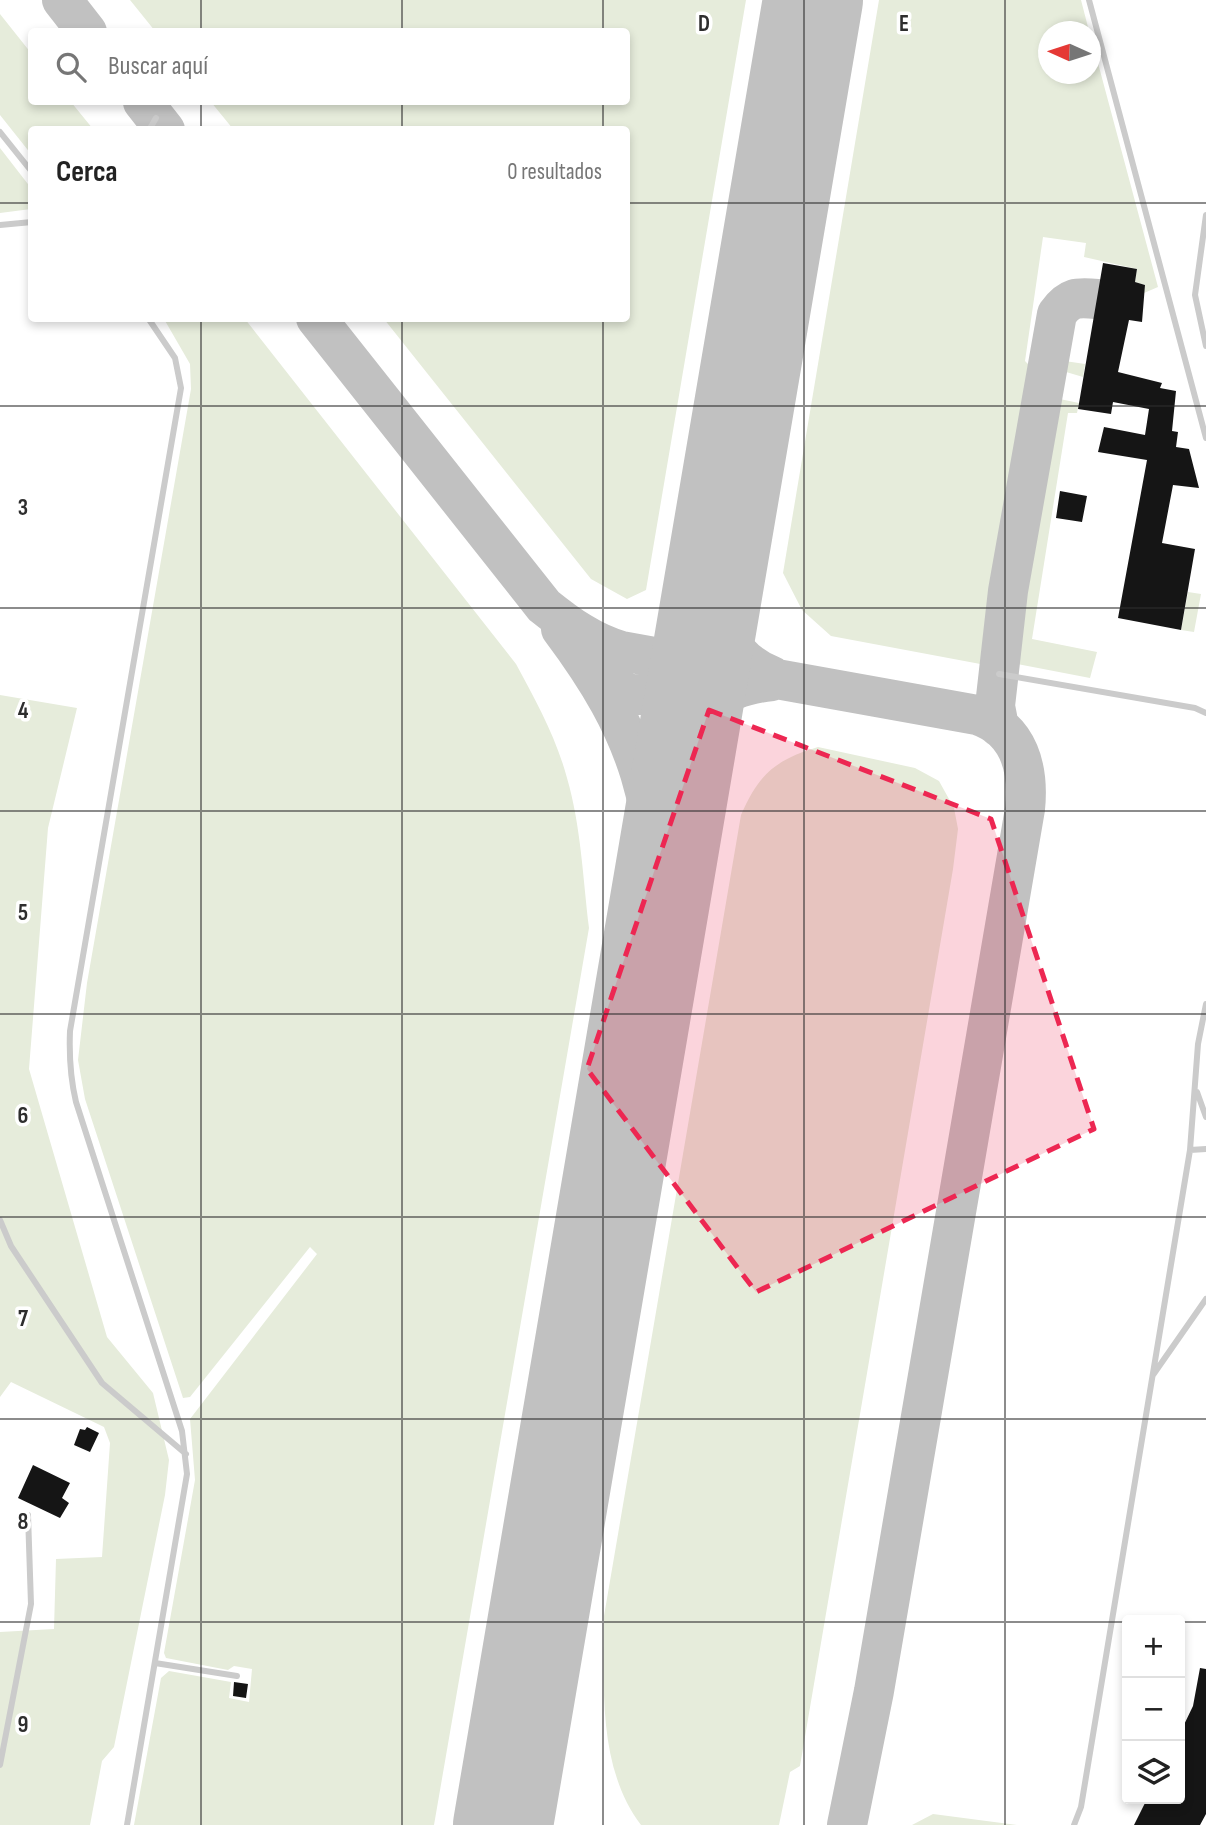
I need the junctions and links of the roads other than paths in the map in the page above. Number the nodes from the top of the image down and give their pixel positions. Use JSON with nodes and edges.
{"nodes":[{"id":1,"x":1088,"y":0,"type":"edge"},
{"id":2,"x":156,"y":118,"type":"dead end"},
{"id":3,"x":151,"y":126,"type":"edge"},
{"id":4,"x":0,"y":132,"type":"edge"},
{"id":5,"x":28,"y":167,"type":"edge"},
{"id":6,"x":1206,"y":215,"type":"edge"},
{"id":7,"x":28,"y":222,"type":"edge"},
{"id":8,"x":0,"y":225,"type":"edge"},
{"id":9,"x":151,"y":322,"type":"edge"},
{"id":10,"x":1206,"y":346,"type":"edge"},
{"id":11,"x":1206,"y":438,"type":"edge"},
{"id":12,"x":999,"y":674,"type":"dead end"},
{"id":13,"x":1206,"y":713,"type":"edge"},
{"id":14,"x":1206,"y":1004,"type":"edge"},
{"id":15,"x":1195,"y":1087,"type":"junction"},
{"id":16,"x":1206,"y":1116,"type":"edge"},
{"id":17,"x":1206,"y":1149,"type":"edge"},
{"id":18,"x":1190,"y":1150,"type":"junction"},
{"id":19,"x":0,"y":1220,"type":"edge"},
{"id":20,"x":1206,"y":1299,"type":"edge"},
{"id":21,"x":1152,"y":1377,"type":"junction"},
{"id":22,"x":187,"y":1455,"type":"junction"},
{"id":23,"x":28,"y":1516,"type":"dead end"},
{"id":24,"x":155,"y":1663,"type":"junction"},
{"id":25,"x":237,"y":1676,"type":"dead end"},
{"id":26,"x":0,"y":1765,"type":"edge"},
{"id":27,"x":127,"y":1825,"type":"edge"},
{"id":28,"x":1074,"y":1825,"type":"edge"}],
"edges":[{"from":1,"to":11,"type":"lane"},
{"from":2,"to":3,"type":"lane"},
{"from":4,"to":5,"type":"lane"},
{"from":6,"to":10,"type":"lane"},
{"from":7,"to":8,"type":"lane"},
{"from":9,"to":22,"type":"lane"},
{"from":12,"to":13,"type":"lane"},
{"from":14,"to":15,"type":"lane"},
{"from":15,"to":16,"type":"lane"},
{"from":15,"to":18,"type":"lane"},
{"from":17,"to":18,"type":"lane"},
{"from":18,"to":21,"type":"lane"},
{"from":19,"to":22,"type":"lane"},
{"from":20,"to":21,"type":"lane"},
{"from":21,"to":28,"type":"lane"},
{"from":22,"to":24,"type":"lane"},
{"from":23,"to":26,"type":"lane"},
{"from":24,"to":25,"type":"lane"},
{"from":24,"to":27,"type":"lane"}]}
